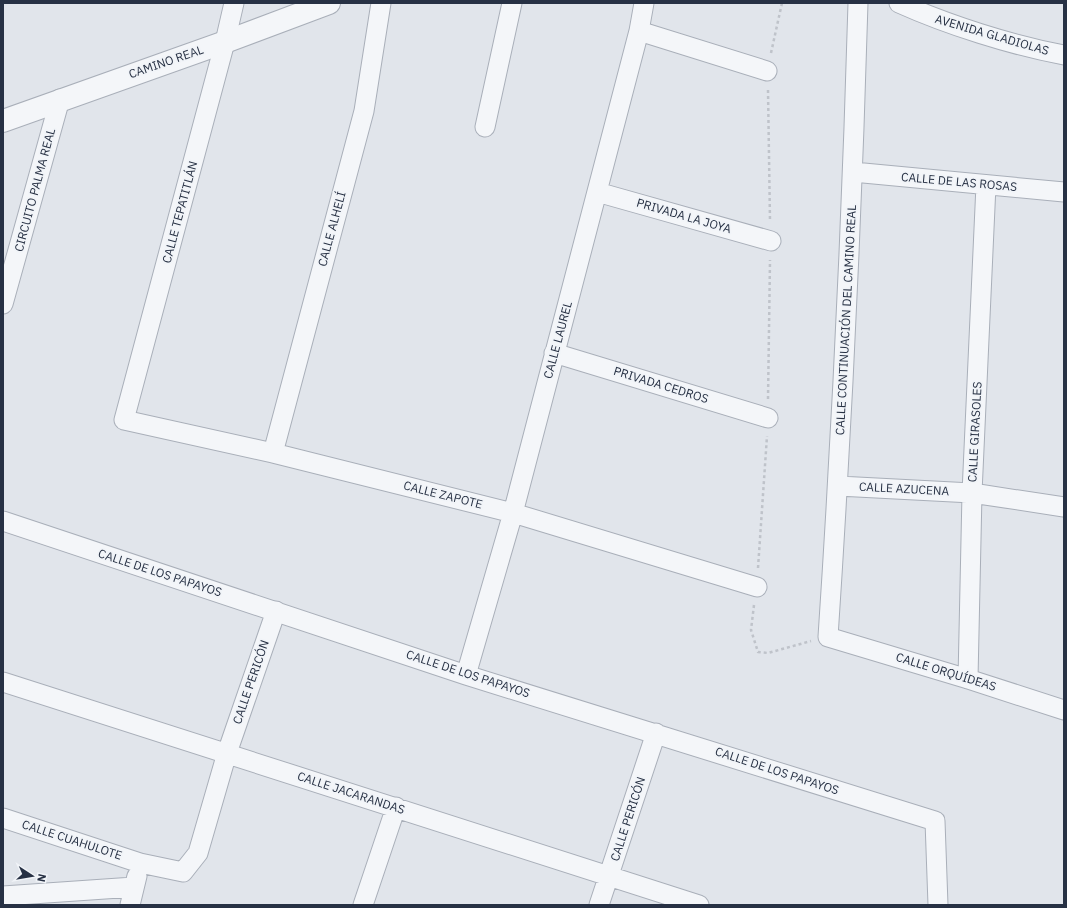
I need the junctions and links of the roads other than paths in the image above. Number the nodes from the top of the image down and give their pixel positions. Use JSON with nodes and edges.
{"nodes":[{"id":1,"x":234,"y":3,"type":"edge"},
{"id":2,"x":329,"y":3,"type":"edge"},
{"id":3,"x":381,"y":3,"type":"edge"},
{"id":4,"x":512,"y":3,"type":"edge"},
{"id":5,"x":644,"y":3,"type":"edge"},
{"id":6,"x":858,"y":3,"type":"edge"},
{"id":7,"x":899,"y":3,"type":"edge"},
{"id":8,"x":639,"y":31,"type":"junction"},
{"id":9,"x":225,"y":42,"type":"junction"},
{"id":10,"x":1064,"y":55,"type":"edge"},
{"id":11,"x":767,"y":71,"type":"road end"},
{"id":12,"x":60,"y":99,"type":"junction"},
{"id":13,"x":3,"y":121,"type":"edge"},
{"id":14,"x":485,"y":127,"type":"dead end"},
{"id":15,"x":853,"y":172,"type":"junction"},
{"id":16,"x":986,"y":185,"type":"junction"},
{"id":17,"x":597,"y":192,"type":"junction"},
{"id":18,"x":1064,"y":192,"type":"edge"},
{"id":19,"x":771,"y":241,"type":"road end"},
{"id":20,"x":3,"y":304,"type":"edge"},
{"id":21,"x":554,"y":353,"type":"junction"},
{"id":22,"x":768,"y":418,"type":"road end"},
{"id":23,"x":124,"y":420,"type":"joint"},
{"id":24,"x":273,"y":453,"type":"junction"},
{"id":25,"x":838,"y":486,"type":"junction"},
{"id":26,"x":972,"y":493,"type":"junction"},
{"id":27,"x":1064,"y":507,"type":"edge"},
{"id":28,"x":513,"y":513,"type":"junction"},
{"id":29,"x":3,"y":521,"type":"edge"},
{"id":30,"x":757,"y":587,"type":"road end"},
{"id":31,"x":276,"y":611,"type":"junction"},
{"id":32,"x":828,"y":637,"type":"joint"},
{"id":33,"x":466,"y":675,"type":"junction"},
{"id":34,"x":968,"y":679,"type":"junction"},
{"id":35,"x":3,"y":682,"type":"edge"},
{"id":36,"x":1064,"y":710,"type":"edge"},
{"id":37,"x":656,"y":733,"type":"junction"},
{"id":38,"x":227,"y":753,"type":"junction"},
{"id":39,"x":396,"y":807,"type":"junction"},
{"id":40,"x":3,"y":818,"type":"edge"},
{"id":41,"x":140,"y":863,"type":"junction"},
{"id":42,"x":610,"y":876,"type":"junction"},
{"id":43,"x":3,"y":896,"type":"edge"},
{"id":44,"x":132,"y":896,"type":"edge"},
{"id":45,"x":363,"y":905,"type":"edge"},
{"id":46,"x":599,"y":905,"type":"edge"},
{"id":47,"x":699,"y":905,"type":"edge"},
{"id":48,"x":938,"y":905,"type":"edge"}],
"edges":[{"from":1,"to":9,"type":"street","name":"CALLE TEPATITLÁN"},
{"from":2,"to":9,"type":"street","name":"CAMINO REAL"},
{"from":3,"to":24,"type":"street","name":"CALLE ALHELÍ"},
{"from":4,"to":14,"type":"street"},
{"from":5,"to":8,"type":"street","name":"CALLE LAUREL"},
{"from":6,"to":15,"type":"street","name":"CALLE CONTINUACIÓN DEL CAMINO REAL"},
{"from":7,"to":10,"type":"street","name":"AVENIDA GLADIOLAS"},
{"from":8,"to":11,"type":"street"},
{"from":8,"to":17,"type":"street","name":"CALLE LAUREL"},
{"from":9,"to":12,"type":"street","name":"CAMINO REAL"},
{"from":9,"to":23,"type":"street","name":"CALLE TEPATITLÁN"},
{"from":12,"to":13,"type":"street","name":"CAMINO REAL"},
{"from":12,"to":20,"type":"street","name":"CIRCUITO PALMA REAL"},
{"from":15,"to":16,"type":"street","name":"CALLE DE LAS ROSAS"},
{"from":15,"to":25,"type":"street","name":"CALLE CONTINUACIÓN DEL CAMINO REAL"},
{"from":16,"to":18,"type":"street","name":"CALLE DE LAS ROSAS"},
{"from":16,"to":26,"type":"street","name":"CALLE GIRASOLES"},
{"from":17,"to":19,"type":"street","name":"PRIVADA LA JOYA"},
{"from":17,"to":21,"type":"street","name":"CALLE LAUREL"},
{"from":21,"to":22,"type":"street","name":"PRIVADA CEDROS"},
{"from":21,"to":28,"type":"street","name":"CALLE LAUREL"},
{"from":23,"to":24,"type":"street","name":"CALLE ZAPOTE"},
{"from":24,"to":28,"type":"street","name":"CALLE ZAPOTE"},
{"from":25,"to":26,"type":"street","name":"CALLE AZUCENA"},
{"from":25,"to":32,"type":"street","name":"CALLE CONTINUACIÓN DEL CAMINO REAL"},
{"from":26,"to":27,"type":"street","name":"CALLE AZUCENA"},
{"from":26,"to":34,"type":"street","name":"CALLE GIRASOLES"},
{"from":28,"to":30,"type":"street","name":"CALLE ZAPOTE"},
{"from":28,"to":33,"type":"street","name":"CALLE LAUREL"},
{"from":29,"to":31,"type":"street","name":"CALLE DE LOS PAPAYOS"},
{"from":31,"to":33,"type":"street","name":"CALLE DE LOS PAPAYOS"},
{"from":31,"to":38,"type":"street","name":"CALLE PERICÓN"},
{"from":32,"to":34,"type":"street","name":"CALLE ORQUÍDEAS"},
{"from":33,"to":37,"type":"street","name":"CALLE DE LOS PAPAYOS"},
{"from":34,"to":36,"type":"street","name":"CALLE ORQUÍDEAS"},
{"from":35,"to":38,"type":"street","name":"CALLE JACARANDAS"},
{"from":37,"to":42,"type":"street","name":"CALLE PERICÓN"},
{"from":37,"to":48,"type":"street","name":"CALLE DE LOS PAPAYOS"},
{"from":38,"to":39,"type":"street","name":"CALLE JACARANDAS"},
{"from":38,"to":41,"type":"street","name":"CALLE PERICÓN"},
{"from":39,"to":42,"type":"street","name":"CALLE JACARANDAS"},
{"from":39,"to":45,"type":"street"},
{"from":40,"to":41,"type":"street","name":"CALLE CUAHULOTE"},
{"from":41,"to":44,"type":"street"},
{"from":42,"to":46,"type":"street","name":"CALLE PERICÓN"},
{"from":42,"to":47,"type":"street","name":"CALLE JACARANDAS"},
{"from":43,"to":44,"type":"street"}]}
